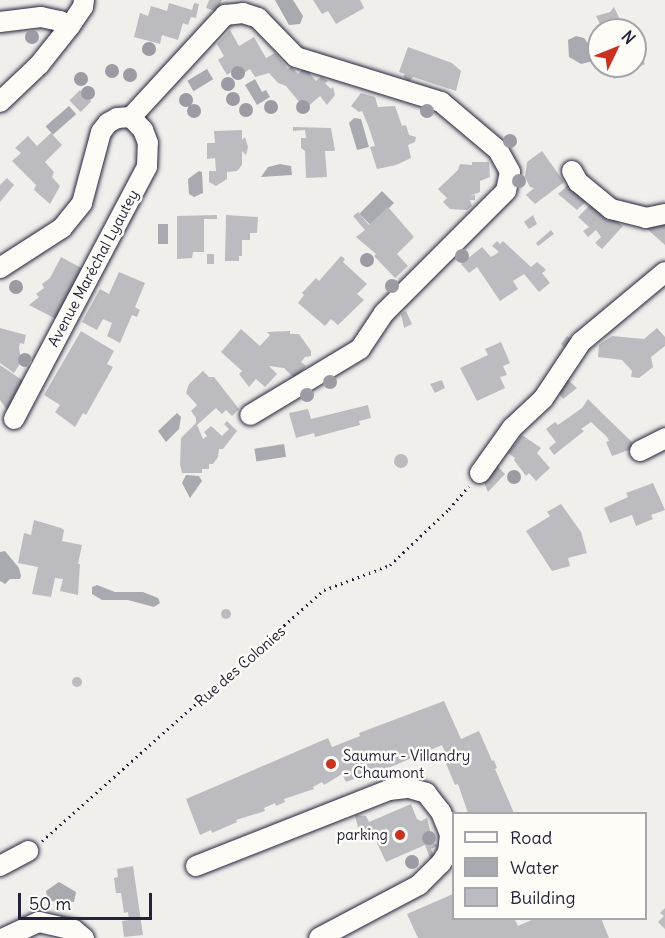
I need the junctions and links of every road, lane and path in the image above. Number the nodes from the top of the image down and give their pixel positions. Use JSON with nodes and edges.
{"nodes":[{"id":1,"x":84,"y":0,"type":"edge"},
{"id":2,"x":0,"y":22,"type":"edge"},
{"id":3,"x":70,"y":26,"type":"junction"},
{"id":4,"x":0,"y":102,"type":"edge"},
{"id":5,"x":131,"y":117,"type":"junction"},
{"id":6,"x":572,"y":171,"type":"dead end"},
{"id":7,"x":665,"y":214,"type":"edge"},
{"id":8,"x":0,"y":268,"type":"edge"},
{"id":9,"x":665,"y":272,"type":"edge"},
{"id":10,"x":250,"y":415,"type":"dead end"},
{"id":11,"x":14,"y":419,"type":"dead end"},
{"id":12,"x":665,"y":438,"type":"edge"},
{"id":13,"x":640,"y":451,"type":"dead end"},
{"id":14,"x":480,"y":473,"type":"joint"},
{"id":15,"x":28,"y":851,"type":"joint"},
{"id":16,"x":0,"y":866,"type":"edge"},
{"id":17,"x":196,"y":866,"type":"dead end"},
{"id":18,"x":4,"y":938,"type":"edge"},
{"id":19,"x":84,"y":938,"type":"edge"},
{"id":20,"x":319,"y":938,"type":"edge"}],
"edges":[{"from":1,"to":3,"type":"street"},
{"from":2,"to":3,"type":"street"},
{"from":3,"to":4,"type":"street"},
{"from":5,"to":8,"type":"street"},
{"from":5,"to":10,"type":"street"},
{"from":5,"to":11,"type":"street","name":"Avenue Maréchal Lyautey"},
{"from":6,"to":7,"type":"street"},
{"from":9,"to":14,"type":"street"},
{"from":12,"to":13,"type":"street"},
{"from":14,"to":15,"type":"path","name":"Rue des Colonies"},
{"from":15,"to":16,"type":"street"},
{"from":17,"to":20,"type":"street"},
{"from":18,"to":19,"type":"street"}]}
